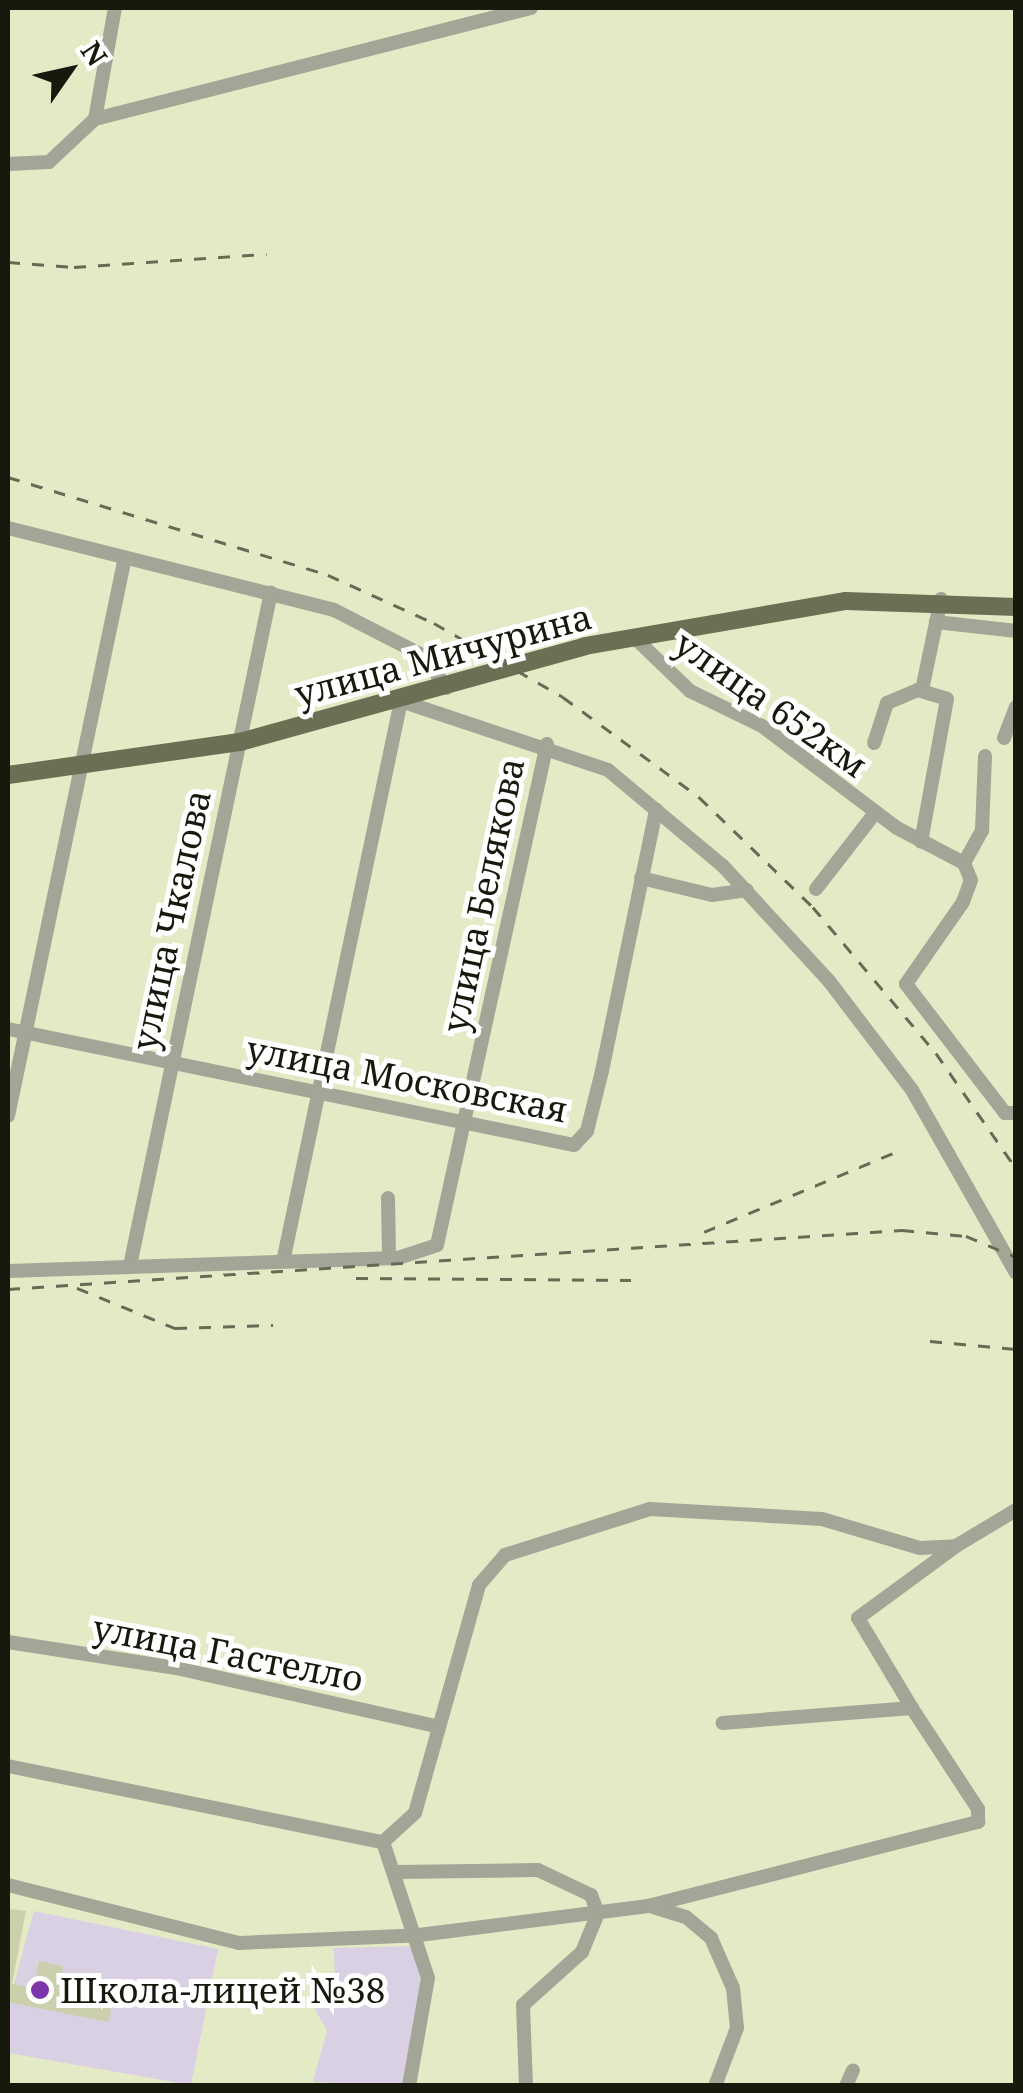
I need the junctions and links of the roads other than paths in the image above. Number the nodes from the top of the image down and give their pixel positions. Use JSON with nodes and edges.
{"nodes":[{"id":1,"x":115,"y":8,"type":"edge"},
{"id":2,"x":531,"y":8,"type":"edge"},
{"id":3,"x":95,"y":120,"type":"junction"},
{"id":4,"x":8,"y":164,"type":"edge"},
{"id":5,"x":8,"y":528,"type":"edge"},
{"id":6,"x":124,"y":562,"type":"junction"},
{"id":7,"x":271,"y":592,"type":"junction"},
{"id":8,"x":940,"y":599,"type":"junction"},
{"id":9,"x":1016,"y":606,"type":"edge"},
{"id":10,"x":936,"y":622,"type":"junction"},
{"id":11,"x":1016,"y":631,"type":"edge"},
{"id":12,"x":637,"y":640,"type":"junction"},
{"id":13,"x":446,"y":688,"type":"junction"},
{"id":14,"x":922,"y":690,"type":"junction"},
{"id":15,"x":400,"y":701,"type":"junction"},
{"id":16,"x":1016,"y":706,"type":"edge"},
{"id":17,"x":1004,"y":738,"type":"dead end"},
{"id":18,"x":240,"y":742,"type":"junction"},
{"id":19,"x":874,"y":742,"type":"dead end"},
{"id":20,"x":547,"y":744,"type":"junction"},
{"id":21,"x":985,"y":756,"type":"dead end"},
{"id":22,"x":80,"y":768,"type":"junction"},
{"id":23,"x":8,"y":775,"type":"edge"},
{"id":24,"x":656,"y":810,"type":"junction"},
{"id":25,"x":875,"y":813,"type":"junction"},
{"id":26,"x":921,"y":842,"type":"junction"},
{"id":27,"x":964,"y":862,"type":"junction"},
{"id":28,"x":641,"y":878,"type":"junction"},
{"id":29,"x":816,"y":889,"type":"dead end"},
{"id":30,"x":747,"y":890,"type":"junction"},
{"id":31,"x":8,"y":1029,"type":"edge"},
{"id":32,"x":25,"y":1032,"type":"junction"},
{"id":33,"x":172,"y":1064,"type":"junction"},
{"id":34,"x":314,"y":1095,"type":"junction"},
{"id":35,"x":1016,"y":1113,"type":"edge"},
{"id":36,"x":8,"y":1116,"type":"edge"},
{"id":37,"x":462,"y":1125,"type":"junction"},
{"id":38,"x":388,"y":1198,"type":"dead end"},
{"id":39,"x":284,"y":1258,"type":"junction"},
{"id":40,"x":389,"y":1258,"type":"junction"},
{"id":41,"x":131,"y":1261,"type":"junction"},
{"id":42,"x":8,"y":1270,"type":"edge"},
{"id":43,"x":1016,"y":1274,"type":"edge"},
{"id":44,"x":1016,"y":1510,"type":"edge"},
{"id":45,"x":956,"y":1546,"type":"junction"},
{"id":46,"x":8,"y":1642,"type":"edge"},
{"id":47,"x":912,"y":1708,"type":"junction"},
{"id":48,"x":722,"y":1723,"type":"dead end"},
{"id":49,"x":436,"y":1726,"type":"junction"},
{"id":50,"x":8,"y":1766,"type":"edge"},
{"id":51,"x":383,"y":1842,"type":"junction"},
{"id":52,"x":396,"y":1872,"type":"junction"},
{"id":53,"x":8,"y":1885,"type":"edge"},
{"id":54,"x":648,"y":1906,"type":"junction"},
{"id":55,"x":598,"y":1913,"type":"junction"},
{"id":56,"x":419,"y":1936,"type":"junction"},
{"id":57,"x":853,"y":2070,"type":"dead end"},
{"id":58,"x":408,"y":2086,"type":"edge"},
{"id":59,"x":526,"y":2086,"type":"edge"},
{"id":60,"x":716,"y":2086,"type":"edge"},
{"id":61,"x":846,"y":2086,"type":"edge"}],
"edges":[{"from":1,"to":3,"type":"street"},
{"from":2,"to":3,"type":"street"},
{"from":3,"to":4,"type":"street"},
{"from":5,"to":6,"type":"street"},
{"from":6,"to":7,"type":"street"},
{"from":6,"to":22,"type":"street"},
{"from":7,"to":13,"type":"street"},
{"from":7,"to":18,"type":"street","name":"улица Чкалова"},
{"from":8,"to":9,"type":"main road","name":"улица Мичурина"},
{"from":8,"to":10,"type":"street"},
{"from":8,"to":12,"type":"main road","name":"улица Мичурина"},
{"from":10,"to":11,"type":"street"},
{"from":10,"to":14,"type":"street"},
{"from":12,"to":13,"type":"main road","name":"улица Мичурина"},
{"from":12,"to":25,"type":"street","name":"улица 652км"},
{"from":13,"to":15,"type":"main road","name":"улица Мичурина"},
{"from":14,"to":19,"type":"street","name":"улица 652км"},
{"from":14,"to":26,"type":"street"},
{"from":15,"to":18,"type":"main road","name":"улица Мичурина"},
{"from":15,"to":20,"type":"street"},
{"from":15,"to":34,"type":"street"},
{"from":16,"to":17,"type":"street"},
{"from":18,"to":22,"type":"main road","name":"улица Мичурина"},
{"from":18,"to":33,"type":"street","name":"улица Чкалова"},
{"from":20,"to":24,"type":"street"},
{"from":20,"to":37,"type":"street","name":"улица Белякова"},
{"from":21,"to":27,"type":"street"},
{"from":22,"to":23,"type":"main road","name":"улица Мичурина"},
{"from":22,"to":32,"type":"street"},
{"from":24,"to":28,"type":"street","name":"улица Московская"},
{"from":24,"to":30,"type":"street"},
{"from":25,"to":26,"type":"street","name":"улица 652км"},
{"from":25,"to":29,"type":"street","name":"улица 652км"},
{"from":26,"to":27,"type":"street","name":"улица 652км"},
{"from":27,"to":35,"type":"street"},
{"from":28,"to":30,"type":"street"},
{"from":28,"to":37,"type":"street","name":"улица Московская"},
{"from":30,"to":43,"type":"street"},
{"from":31,"to":32,"type":"street","name":"улица Московская"},
{"from":32,"to":33,"type":"street","name":"улица Московская"},
{"from":32,"to":36,"type":"street"},
{"from":33,"to":34,"type":"street","name":"улица Московская"},
{"from":33,"to":41,"type":"street","name":"улица Чкалова"},
{"from":34,"to":37,"type":"street","name":"улица Московская"},
{"from":34,"to":39,"type":"street"},
{"from":37,"to":40,"type":"street","name":"улица Белякова"},
{"from":38,"to":40,"type":"street"},
{"from":39,"to":40,"type":"street"},
{"from":39,"to":41,"type":"street"},
{"from":41,"to":42,"type":"street"},
{"from":44,"to":45,"type":"street"},
{"from":45,"to":47,"type":"street"},
{"from":45,"to":49,"type":"street"},
{"from":46,"to":49,"type":"street","name":"улица Гастелло"},
{"from":47,"to":48,"type":"street"},
{"from":47,"to":54,"type":"street"},
{"from":49,"to":51,"type":"street"},
{"from":50,"to":51,"type":"street"},
{"from":51,"to":52,"type":"street"},
{"from":52,"to":55,"type":"street"},
{"from":52,"to":56,"type":"street"},
{"from":53,"to":56,"type":"street"},
{"from":54,"to":55,"type":"street"},
{"from":54,"to":60,"type":"street"},
{"from":55,"to":56,"type":"street"},
{"from":55,"to":59,"type":"street"},
{"from":56,"to":58,"type":"street"},
{"from":57,"to":61,"type":"street"}]}
